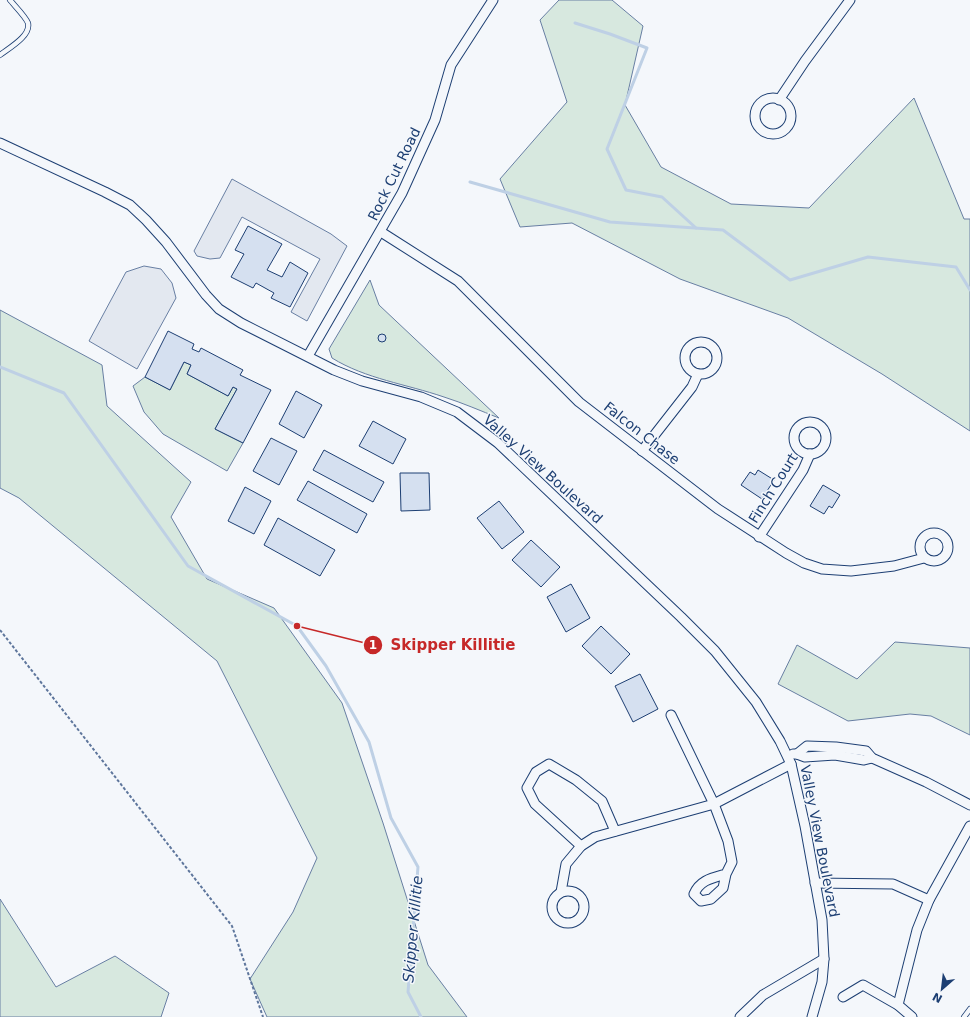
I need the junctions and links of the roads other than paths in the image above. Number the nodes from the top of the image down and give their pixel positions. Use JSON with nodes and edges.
{"nodes":[{"id":1,"x":10,"y":0,"type":"edge"},
{"id":2,"x":493,"y":0,"type":"edge"},
{"id":3,"x":850,"y":0,"type":"edge"},
{"id":4,"x":0,"y":55,"type":"edge"},
{"id":5,"x":779,"y":100,"type":"dead end"},
{"id":6,"x":0,"y":143,"type":"edge"},
{"id":7,"x":381,"y":232,"type":"junction"},
{"id":8,"x":308,"y":356,"type":"junction"},
{"id":9,"x":698,"y":374,"type":"dead end"},
{"id":10,"x":642,"y":451,"type":"junction"},
{"id":11,"x":810,"y":454,"type":"dead end"},
{"id":12,"x":759,"y":537,"type":"junction"},
{"id":13,"x":924,"y":558,"type":"dead end"},
{"id":14,"x":672,"y":715,"type":"dead end"},
{"id":15,"x":787,"y":755,"type":"junction"},
{"id":16,"x":791,"y":764,"type":"junction"},
{"id":17,"x":714,"y":804,"type":"junction"},
{"id":18,"x":970,"y":806,"type":"edge"},
{"id":19,"x":970,"y":826,"type":"edge"},
{"id":20,"x":615,"y":830,"type":"junction"},
{"id":21,"x":581,"y":846,"type":"junction"},
{"id":22,"x":726,"y":874,"type":"dead end"},
{"id":23,"x":815,"y":883,"type":"junction"},
{"id":24,"x":561,"y":892,"type":"dead end"},
{"id":25,"x":929,"y":900,"type":"junction"},
{"id":26,"x":824,"y":959,"type":"junction"},
{"id":27,"x":843,"y":997,"type":"dead end"},
{"id":28,"x":898,"y":1004,"type":"junction"},
{"id":29,"x":970,"y":1009,"type":"edge"},
{"id":30,"x":740,"y":1017,"type":"edge"},
{"id":31,"x":812,"y":1017,"type":"edge"},
{"id":32,"x":912,"y":1017,"type":"edge"},
{"id":33,"x":964,"y":1017,"type":"edge"}],
"edges":[{"from":1,"to":4,"type":"lane"},
{"from":2,"to":7,"type":"street","name":"Rock Cut Road"},
{"from":3,"to":5,"type":"street"},
{"from":6,"to":8,"type":"street","name":"Valley View Boulevard"},
{"from":7,"to":8,"type":"street","name":"Rock Cut Road"},
{"from":7,"to":10,"type":"street","name":"Falcon Chase"},
{"from":8,"to":15,"type":"street","name":"Valley View Boulevard"},
{"from":9,"to":10,"type":"street"},
{"from":10,"to":12,"type":"street","name":"Falcon Chase"},
{"from":11,"to":12,"type":"street","name":"Finch Court"},
{"from":12,"to":13,"type":"street","name":"Falcon Chase"},
{"from":14,"to":17,"type":"street"},
{"from":15,"to":16,"type":"street","name":"Valley View Boulevard"},
{"from":15,"to":18,"type":"street"},
{"from":16,"to":17,"type":"street"},
{"from":16,"to":23,"type":"street","name":"Valley View Boulevard"},
{"from":17,"to":20,"type":"street"},
{"from":17,"to":22,"type":"street"},
{"from":19,"to":25,"type":"street"},
{"from":20,"to":21,"type":"street"},
{"from":20,"to":21,"type":"street"},
{"from":21,"to":24,"type":"street"},
{"from":23,"to":25,"type":"street"},
{"from":23,"to":26,"type":"street","name":"Valley View Boulevard"},
{"from":25,"to":28,"type":"street"},
{"from":26,"to":30,"type":"street"},
{"from":26,"to":31,"type":"street","name":"Valley View Boulevard"},
{"from":27,"to":28,"type":"street"},
{"from":28,"to":32,"type":"street"},
{"from":29,"to":33,"type":"lane"}]}
